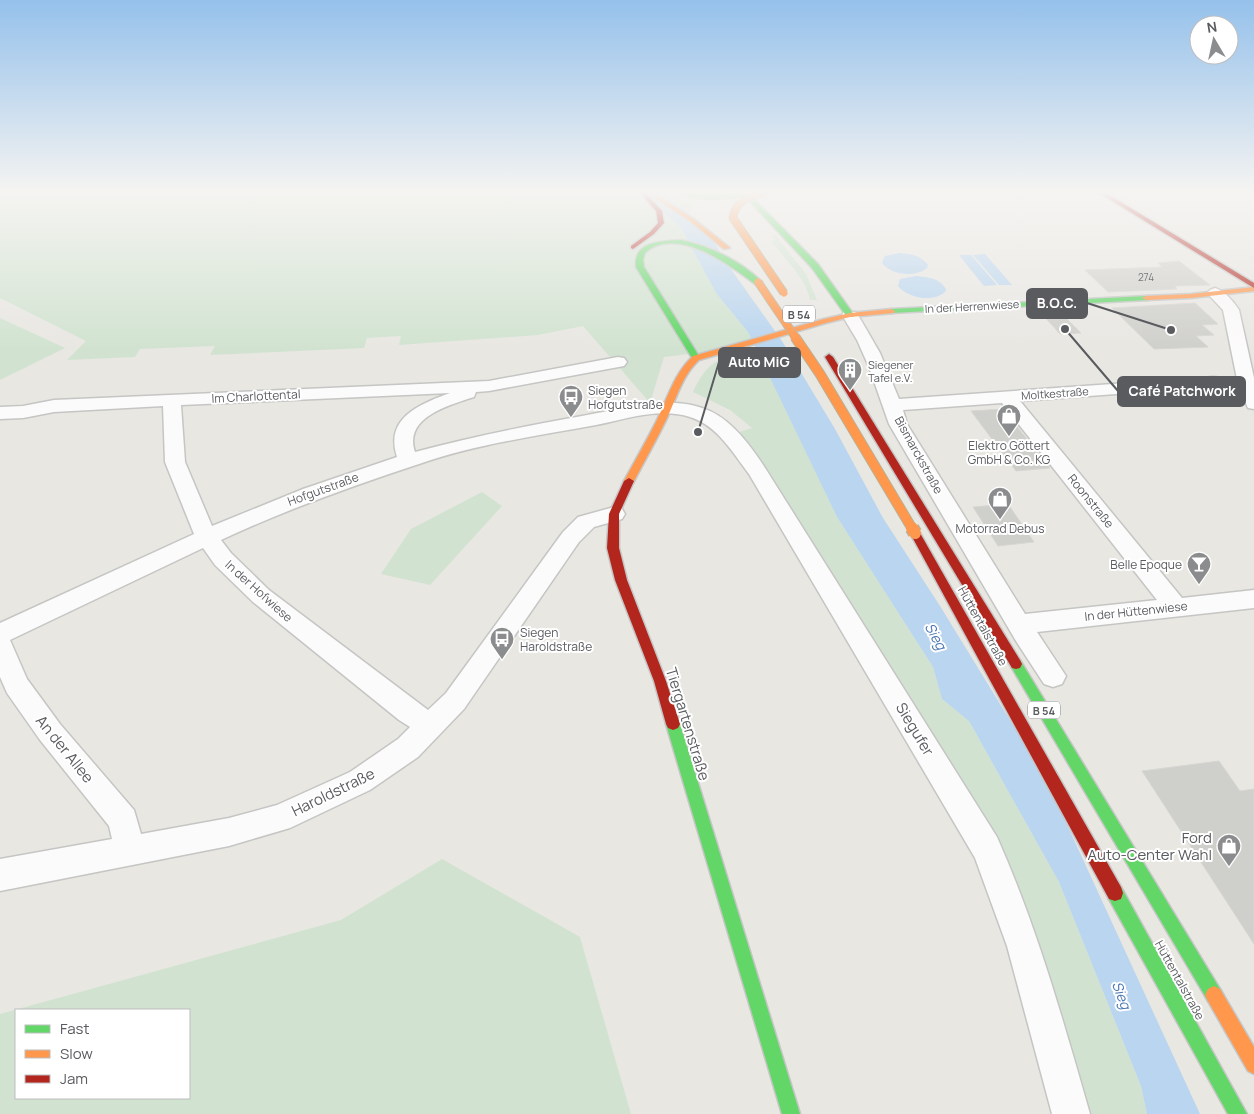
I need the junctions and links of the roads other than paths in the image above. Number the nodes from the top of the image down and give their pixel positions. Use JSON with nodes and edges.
{"nodes":[{"id":1,"x":641,"y":245,"type":"edge"},
{"id":2,"x":648,"y":245,"type":"edge"},
{"id":3,"x":701,"y":245,"type":"edge"},
{"id":4,"x":722,"y":245,"type":"edge"},
{"id":5,"x":739,"y":245,"type":"edge"},
{"id":6,"x":749,"y":245,"type":"edge"},
{"id":7,"x":795,"y":245,"type":"edge"},
{"id":8,"x":1186,"y":245,"type":"edge"},
{"id":9,"x":767,"y":272,"type":"junction"},
{"id":10,"x":758,"y":282,"type":"junction"},
{"id":11,"x":1254,"y":287,"type":"edge"},
{"id":12,"x":1215,"y":293,"type":"junction"},
{"id":13,"x":645,"y":298,"type":"dead end"},
{"id":14,"x":850,"y":315,"type":"junction"},
{"id":15,"x":814,"y":329,"type":"junction"},
{"id":16,"x":824,"y":350,"type":"dead end"},
{"id":17,"x":676,"y":351,"type":"dead end"},
{"id":18,"x":696,"y":358,"type":"junction"},
{"id":19,"x":618,"y":362,"type":"dead end"},
{"id":20,"x":488,"y":386,"type":"junction"},
{"id":21,"x":1247,"y":386,"type":"junction"},
{"id":22,"x":1007,"y":397,"type":"junction"},
{"id":23,"x":172,"y":400,"type":"junction"},
{"id":24,"x":1254,"y":404,"type":"edge"},
{"id":25,"x":892,"y":405,"type":"junction"},
{"id":26,"x":667,"y":408,"type":"junction"},
{"id":27,"x":24,"y":412,"type":"junction"},
{"id":28,"x":0,"y":413,"type":"edge"},
{"id":29,"x":0,"y":421,"type":"edge"},
{"id":30,"x":408,"y":461,"type":"junction"},
{"id":31,"x":614,"y":514,"type":"junction"},
{"id":32,"x":207,"y":537,"type":"junction"},
{"id":33,"x":1254,"y":599,"type":"edge"},
{"id":34,"x":1175,"y":606,"type":"junction"},
{"id":35,"x":1019,"y":624,"type":"junction"},
{"id":36,"x":0,"y":634,"type":"edge"},
{"id":37,"x":0,"y":646,"type":"edge"},
{"id":38,"x":1052,"y":676,"type":"dead end"},
{"id":39,"x":431,"y":726,"type":"junction"},
{"id":40,"x":129,"y":850,"type":"junction"},
{"id":41,"x":0,"y":875,"type":"edge"},
{"id":42,"x":1254,"y":1065,"type":"edge"},
{"id":43,"x":791,"y":1114,"type":"edge"},
{"id":44,"x":1071,"y":1114,"type":"edge"},
{"id":45,"x":1238,"y":1114,"type":"edge"}],
"edges":[{"from":1,"to":13,"type":"main road"},
{"from":2,"to":18,"type":"main road"},
{"from":3,"to":10,"type":"main road"},
{"from":4,"to":10,"type":"main road","name":"Hüttentalstraße","number":"B 54"},
{"from":5,"to":9,"type":"main road","number":"B 54"},
{"from":6,"to":9,"type":"main road","bridge":true},
{"from":7,"to":14,"type":"main road","name":"Bismarckstraße"},
{"from":8,"to":11,"type":"main road"},
{"from":9,"to":15,"type":"main road","number":"B 54","bridge":true},
{"from":10,"to":45,"type":"main road","name":"Hüttentalstraße","number":"B 54","bridge":true},
{"from":11,"to":12,"type":"main road","name":"In der Herrenwiese"},
{"from":12,"to":14,"type":"main road","name":"In der Herrenwiese"},
{"from":12,"to":21,"type":"street"},
{"from":14,"to":15,"type":"main road","name":"In der Herrenwiese"},
{"from":14,"to":25,"type":"street","name":"Bismarckstraße"},
{"from":15,"to":18,"type":"main road","name":"In der Herrenwiese"},
{"from":16,"to":42,"type":"main road","name":"Hüttentalstraße","number":"B 54"},
{"from":17,"to":18,"type":"main road"},
{"from":18,"to":26,"type":"main road","name":"Tiergartenstraße"},
{"from":19,"to":20,"type":"street","name":"Im Charlottental"},
{"from":20,"to":23,"type":"street","name":"Im Charlottental"},
{"from":20,"to":30,"type":"street","name":"Im Charlottental"},
{"from":21,"to":22,"type":"street","name":"Moltkestraße"},
{"from":21,"to":24,"type":"street"},
{"from":22,"to":25,"type":"street","name":"Moltkestraße"},
{"from":22,"to":34,"type":"street","name":"Roonstraße"},
{"from":23,"to":27,"type":"street","name":"Im Charlottental"},
{"from":23,"to":32,"type":"street","name":"In der Hofwiese"},
{"from":25,"to":35,"type":"street","name":"Bismarckstraße"},
{"from":26,"to":30,"type":"street","name":"Hofgutstraße"},
{"from":26,"to":31,"type":"main road","name":"Tiergartenstraße"},
{"from":26,"to":44,"type":"street","name":"Siegufer"},
{"from":27,"to":28,"type":"street"},
{"from":27,"to":29,"type":"street"},
{"from":30,"to":32,"type":"street","name":"Hofgutstraße"},
{"from":31,"to":39,"type":"street","name":"Haroldstraße"},
{"from":31,"to":43,"type":"main road","name":"Tiergartenstraße"},
{"from":32,"to":36,"type":"street","name":"Hofgutstraße"},
{"from":32,"to":39,"type":"street","name":"In der Hofwiese"},
{"from":33,"to":34,"type":"street","name":"In der Hüttenwiese"},
{"from":34,"to":35,"type":"street","name":"In der Hüttenwiese"},
{"from":35,"to":38,"type":"street","name":"Bismarckstraße"},
{"from":37,"to":40,"type":"street","name":"An der Allee"},
{"from":39,"to":40,"type":"street","name":"Haroldstraße"},
{"from":40,"to":41,"type":"street","name":"Haroldstraße"}]}
